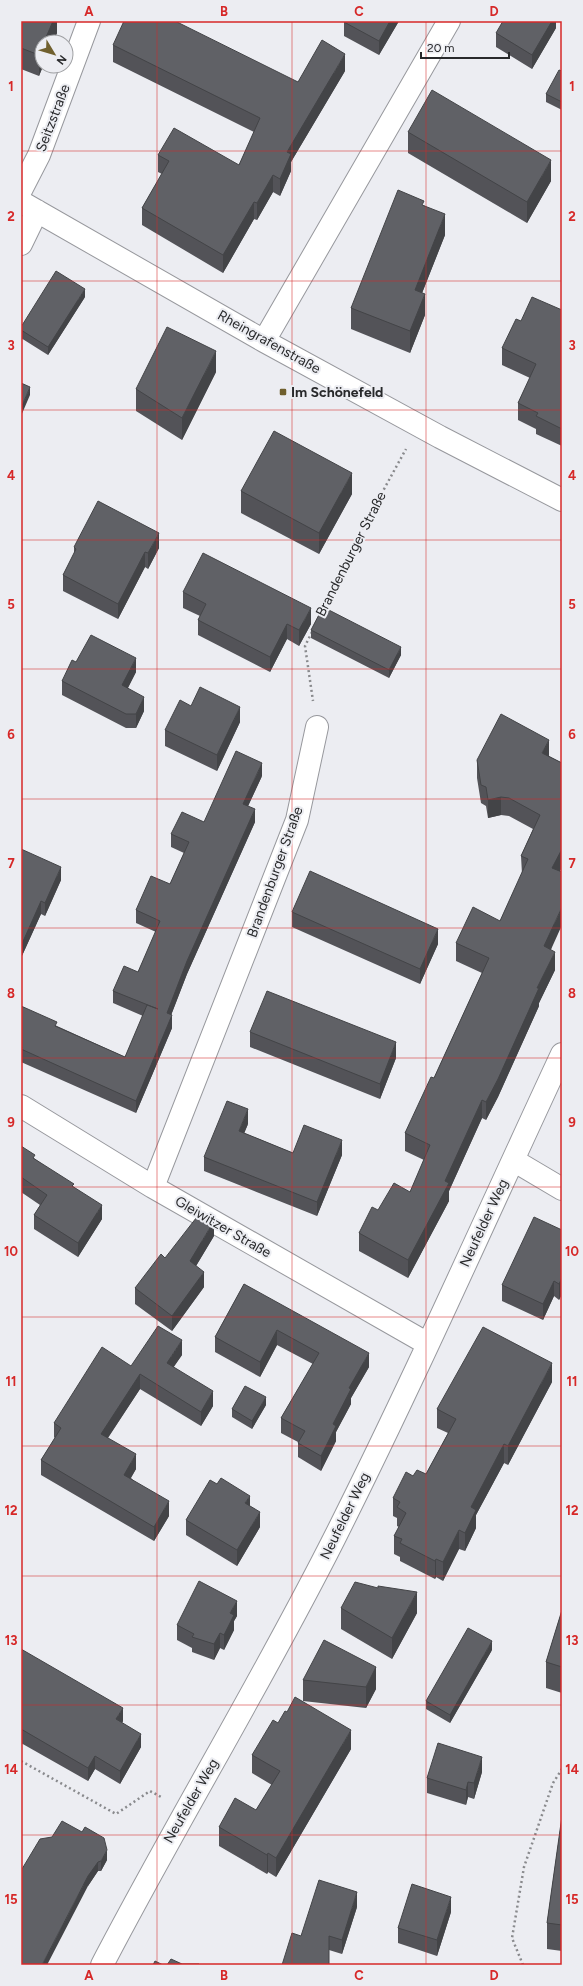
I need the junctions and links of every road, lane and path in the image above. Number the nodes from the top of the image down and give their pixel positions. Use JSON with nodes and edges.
{"nodes":[{"id":1,"x":89,"y":21,"type":"edge"},
{"id":2,"x":449,"y":21,"type":"edge"},
{"id":3,"x":21,"y":190,"type":"edge"},
{"id":4,"x":29,"y":206,"type":"edge"},
{"id":5,"x":21,"y":244,"type":"edge"},
{"id":6,"x":264,"y":340,"type":"junction"},
{"id":7,"x":420,"y":425,"type":"junction"},
{"id":8,"x":562,"y":500,"type":"edge"},
{"id":9,"x":322,"y":611,"type":"edge"},
{"id":10,"x":315,"y":625,"type":"edge"},
{"id":11,"x":317,"y":728,"type":"joint"},
{"id":12,"x":562,"y":1054,"type":"edge"},
{"id":13,"x":21,"y":1106,"type":"edge"},
{"id":14,"x":513,"y":1160,"type":"junction"},
{"id":15,"x":153,"y":1187,"type":"junction"},
{"id":16,"x":562,"y":1189,"type":"edge"},
{"id":17,"x":428,"y":1344,"type":"junction"},
{"id":18,"x":21,"y":1761,"type":"edge"},
{"id":19,"x":562,"y":1769,"type":"edge"},
{"id":20,"x":186,"y":1811,"type":"junction"},
{"id":21,"x":102,"y":1965,"type":"edge"},
{"id":22,"x":523,"y":1965,"type":"edge"}],
"edges":[{"from":1,"to":3,"type":"street","name":"Seitzstraße"},
{"from":2,"to":6,"type":"street"},
{"from":4,"to":5,"type":"street"},
{"from":4,"to":6,"type":"street","name":"Rheingrafenstraße"},
{"from":6,"to":7,"type":"street","name":"Rheingrafenstraße"},
{"from":7,"to":8,"type":"street","name":"Rheingrafenstraße"},
{"from":7,"to":9,"type":"path","name":"Brandenburger Straße"},
{"from":10,"to":11,"type":"path","name":"Brandenburger Straße"},
{"from":11,"to":15,"type":"street","name":"Brandenburger Straße"},
{"from":12,"to":14,"type":"street","name":"Neufelder Weg"},
{"from":13,"to":15,"type":"street","name":"Gleiwitzer Straße"},
{"from":14,"to":16,"type":"street"},
{"from":14,"to":17,"type":"street","name":"Neufelder Weg"},
{"from":15,"to":17,"type":"street","name":"Gleiwitzer Straße"},
{"from":17,"to":20,"type":"street","name":"Neufelder Weg"},
{"from":18,"to":20,"type":"path"},
{"from":19,"to":22,"type":"path"},
{"from":20,"to":21,"type":"street","name":"Neufelder Weg"}]}
